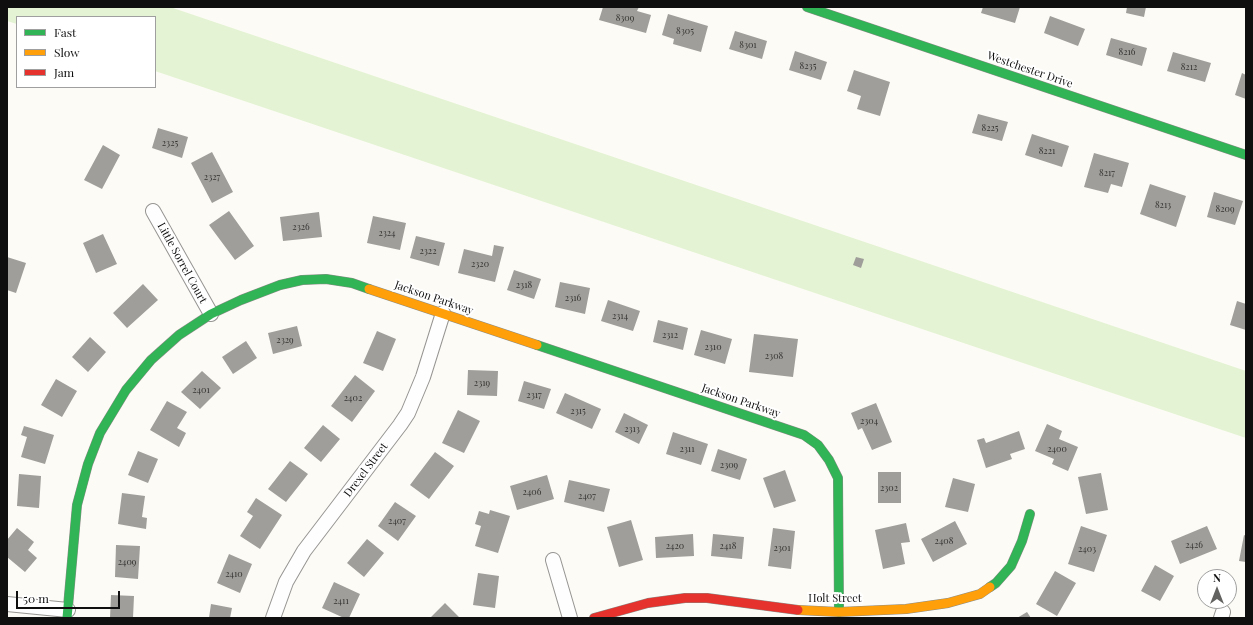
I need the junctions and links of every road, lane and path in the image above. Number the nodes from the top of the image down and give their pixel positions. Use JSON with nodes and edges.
{"nodes":[{"id":1,"x":807,"y":7,"type":"edge"},
{"id":2,"x":1246,"y":155,"type":"edge"},
{"id":3,"x":153,"y":211,"type":"dead end"},
{"id":4,"x":442,"y":313,"type":"junction"},
{"id":5,"x":211,"y":314,"type":"junction"},
{"id":6,"x":1030,"y":514,"type":"dead end"},
{"id":7,"x":553,"y":560,"type":"dead end"},
{"id":8,"x":7,"y":604,"type":"edge"},
{"id":9,"x":839,"y":612,"type":"junction"},
{"id":10,"x":68,"y":614,"type":"edge"},
{"id":11,"x":272,"y":618,"type":"edge"},
{"id":12,"x":570,"y":618,"type":"edge"},
{"id":13,"x":594,"y":618,"type":"edge"}],
"edges":[{"from":1,"to":2,"type":"street","name":"Westchester Drive"},
{"from":3,"to":5,"type":"street","name":"Little Sorrel Court"},
{"from":4,"to":5,"type":"street","name":"Jackson Parkway"},
{"from":4,"to":9,"type":"street","name":"Jackson Parkway"},
{"from":4,"to":11,"type":"street","name":"Drexel Street"},
{"from":5,"to":10,"type":"street","name":"Jackson Parkway"},
{"from":6,"to":9,"type":"street","name":"Holt Street"},
{"from":7,"to":12,"type":"street"},
{"from":8,"to":10,"type":"street"},
{"from":9,"to":13,"type":"street","name":"Holt Street"}]}
